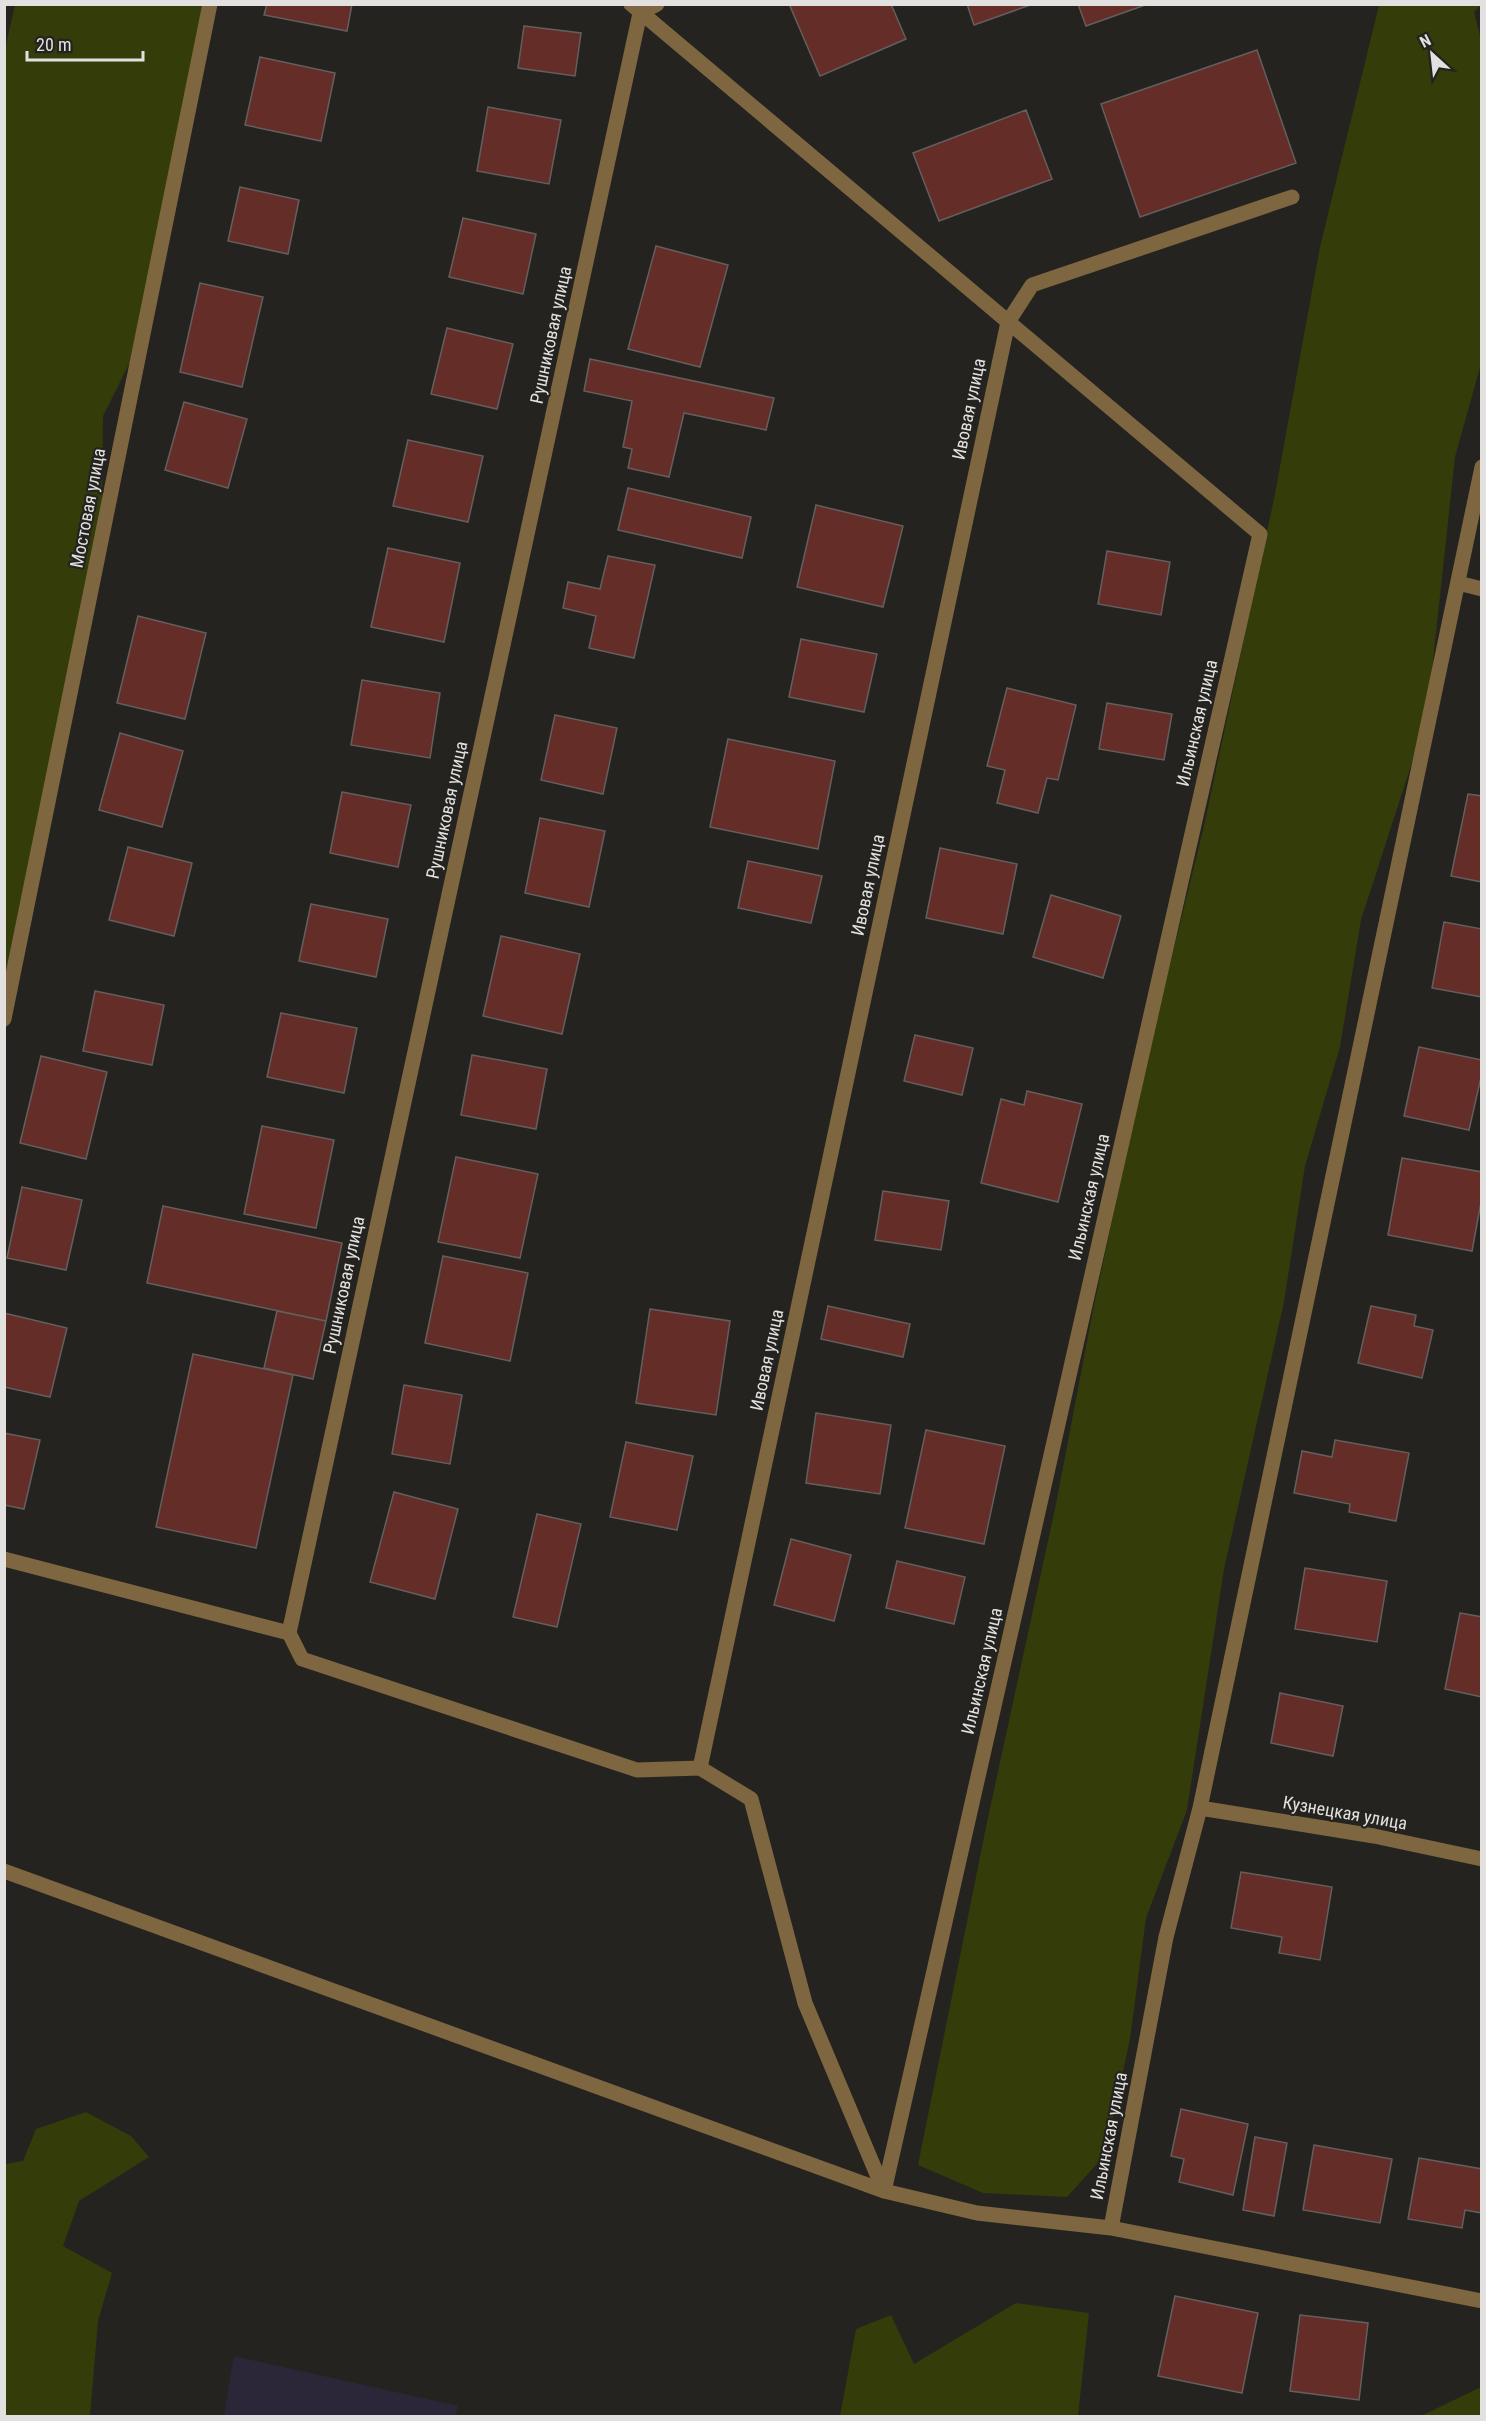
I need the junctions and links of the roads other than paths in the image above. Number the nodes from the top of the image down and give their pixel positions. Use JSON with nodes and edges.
{"nodes":[{"id":1,"x":210,"y":4,"type":"edge"},
{"id":2,"x":657,"y":4,"type":"edge"},
{"id":3,"x":636,"y":9,"type":"edge"},
{"id":4,"x":1292,"y":197,"type":"dead end"},
{"id":5,"x":1008,"y":322,"type":"junction"},
{"id":6,"x":1482,"y":466,"type":"edge"},
{"id":7,"x":1458,"y":584,"type":"junction"},
{"id":8,"x":1482,"y":589,"type":"edge"},
{"id":9,"x":4,"y":1019,"type":"edge"},
{"id":10,"x":4,"y":1559,"type":"edge"},
{"id":11,"x":289,"y":1633,"type":"junction"},
{"id":12,"x":700,"y":1768,"type":"junction"},
{"id":13,"x":1200,"y":1808,"type":"junction"},
{"id":14,"x":1482,"y":1859,"type":"edge"},
{"id":15,"x":4,"y":1871,"type":"edge"},
{"id":16,"x":884,"y":2191,"type":"junction"},
{"id":17,"x":1111,"y":2228,"type":"junction"},
{"id":18,"x":1482,"y":2301,"type":"edge"}],
"edges":[{"from":1,"to":9,"type":"street","name":"Мостовая улица"},
{"from":2,"to":3,"type":"street"},
{"from":3,"to":5,"type":"street"},
{"from":3,"to":11,"type":"street","name":"Рушниковая улица"},
{"from":4,"to":5,"type":"street","name":"Ивовая улица"},
{"from":5,"to":12,"type":"street","name":"Ивовая улица"},
{"from":5,"to":16,"type":"street","name":"Ильинская улица"},
{"from":6,"to":7,"type":"street","name":"Ильинская улица"},
{"from":7,"to":8,"type":"street"},
{"from":7,"to":13,"type":"street","name":"Ильинская улица"},
{"from":10,"to":11,"type":"street"},
{"from":11,"to":12,"type":"street"},
{"from":12,"to":16,"type":"street"},
{"from":13,"to":14,"type":"street","name":"Кузнецкая улица"},
{"from":13,"to":17,"type":"street","name":"Ильинская улица"},
{"from":15,"to":16,"type":"street"},
{"from":16,"to":17,"type":"street"},
{"from":17,"to":18,"type":"street"}]}
